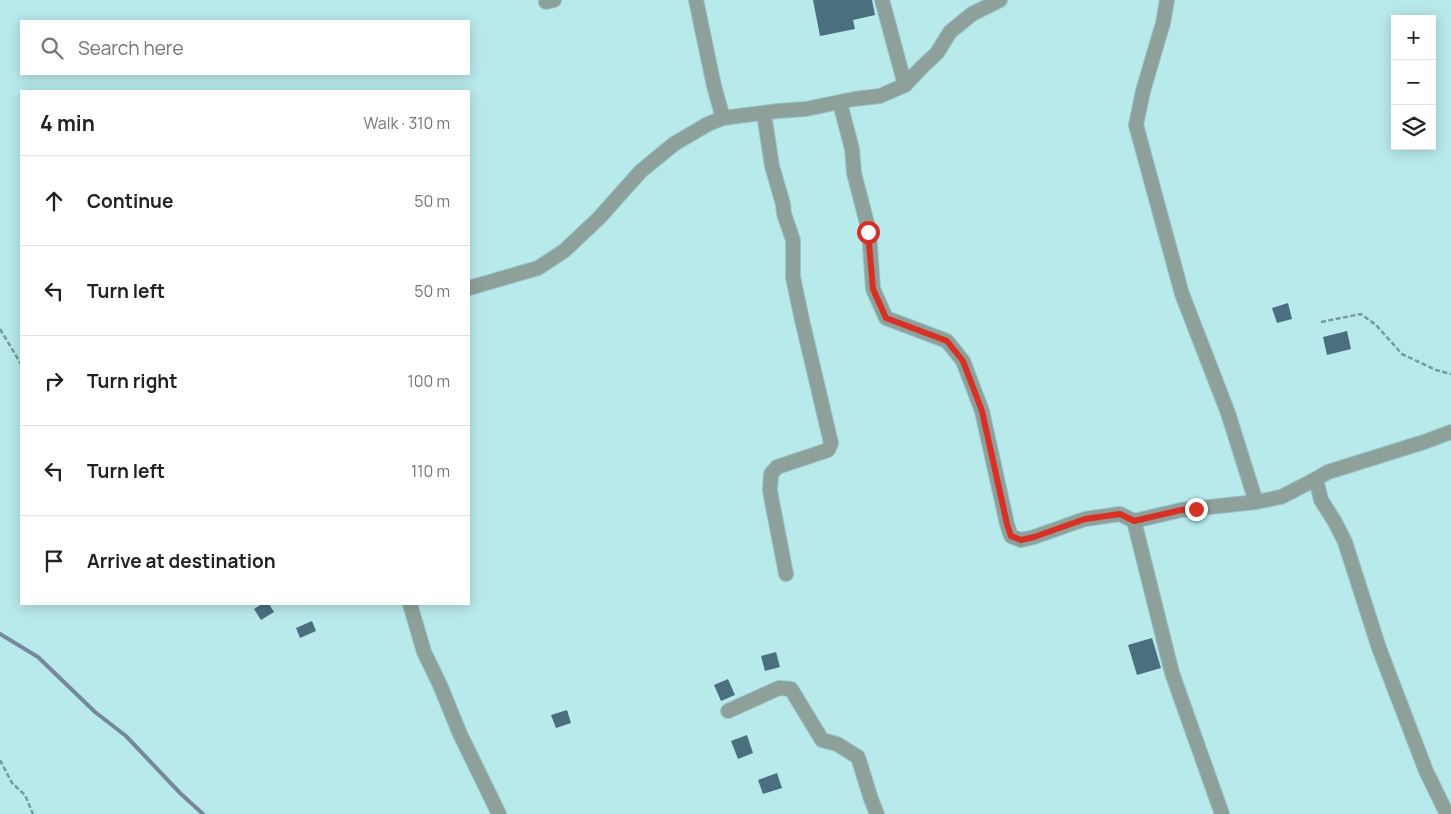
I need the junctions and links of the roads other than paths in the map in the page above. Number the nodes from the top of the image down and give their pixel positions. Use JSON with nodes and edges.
{"nodes":[{"id":1,"x":696,"y":0,"type":"edge"},
{"id":2,"x":882,"y":0,"type":"edge"},
{"id":3,"x":1000,"y":0,"type":"edge"},
{"id":4,"x":1167,"y":0,"type":"edge"},
{"id":5,"x":905,"y":85,"type":"junction"},
{"id":6,"x":840,"y":103,"type":"junction"},
{"id":7,"x":764,"y":114,"type":"junction"},
{"id":8,"x":723,"y":118,"type":"junction"},
{"id":9,"x":470,"y":288,"type":"edge"},
{"id":10,"x":1451,"y":432,"type":"edge"},
{"id":11,"x":1316,"y":479,"type":"junction"},
{"id":12,"x":1256,"y":502,"type":"junction"},
{"id":13,"x":1134,"y":521,"type":"junction"},
{"id":14,"x":786,"y":574,"type":"dead end"},
{"id":15,"x":410,"y":605,"type":"edge"},
{"id":16,"x":728,"y":711,"type":"dead end"},
{"id":17,"x":498,"y":814,"type":"edge"},
{"id":18,"x":877,"y":814,"type":"edge"},
{"id":19,"x":1222,"y":814,"type":"edge"},
{"id":20,"x":1447,"y":814,"type":"edge"}],
"edges":[{"from":1,"to":8,"type":"street"},
{"from":2,"to":5,"type":"street"},
{"from":3,"to":5,"type":"street"},
{"from":4,"to":12,"type":"street"},
{"from":5,"to":6,"type":"street"},
{"from":6,"to":7,"type":"street"},
{"from":6,"to":13,"type":"street"},
{"from":7,"to":8,"type":"street"},
{"from":7,"to":14,"type":"street"},
{"from":8,"to":9,"type":"street"},
{"from":10,"to":11,"type":"street"},
{"from":11,"to":12,"type":"street"},
{"from":11,"to":20,"type":"street"},
{"from":12,"to":13,"type":"street"},
{"from":13,"to":19,"type":"street"},
{"from":15,"to":17,"type":"street"},
{"from":16,"to":18,"type":"street"}]}
